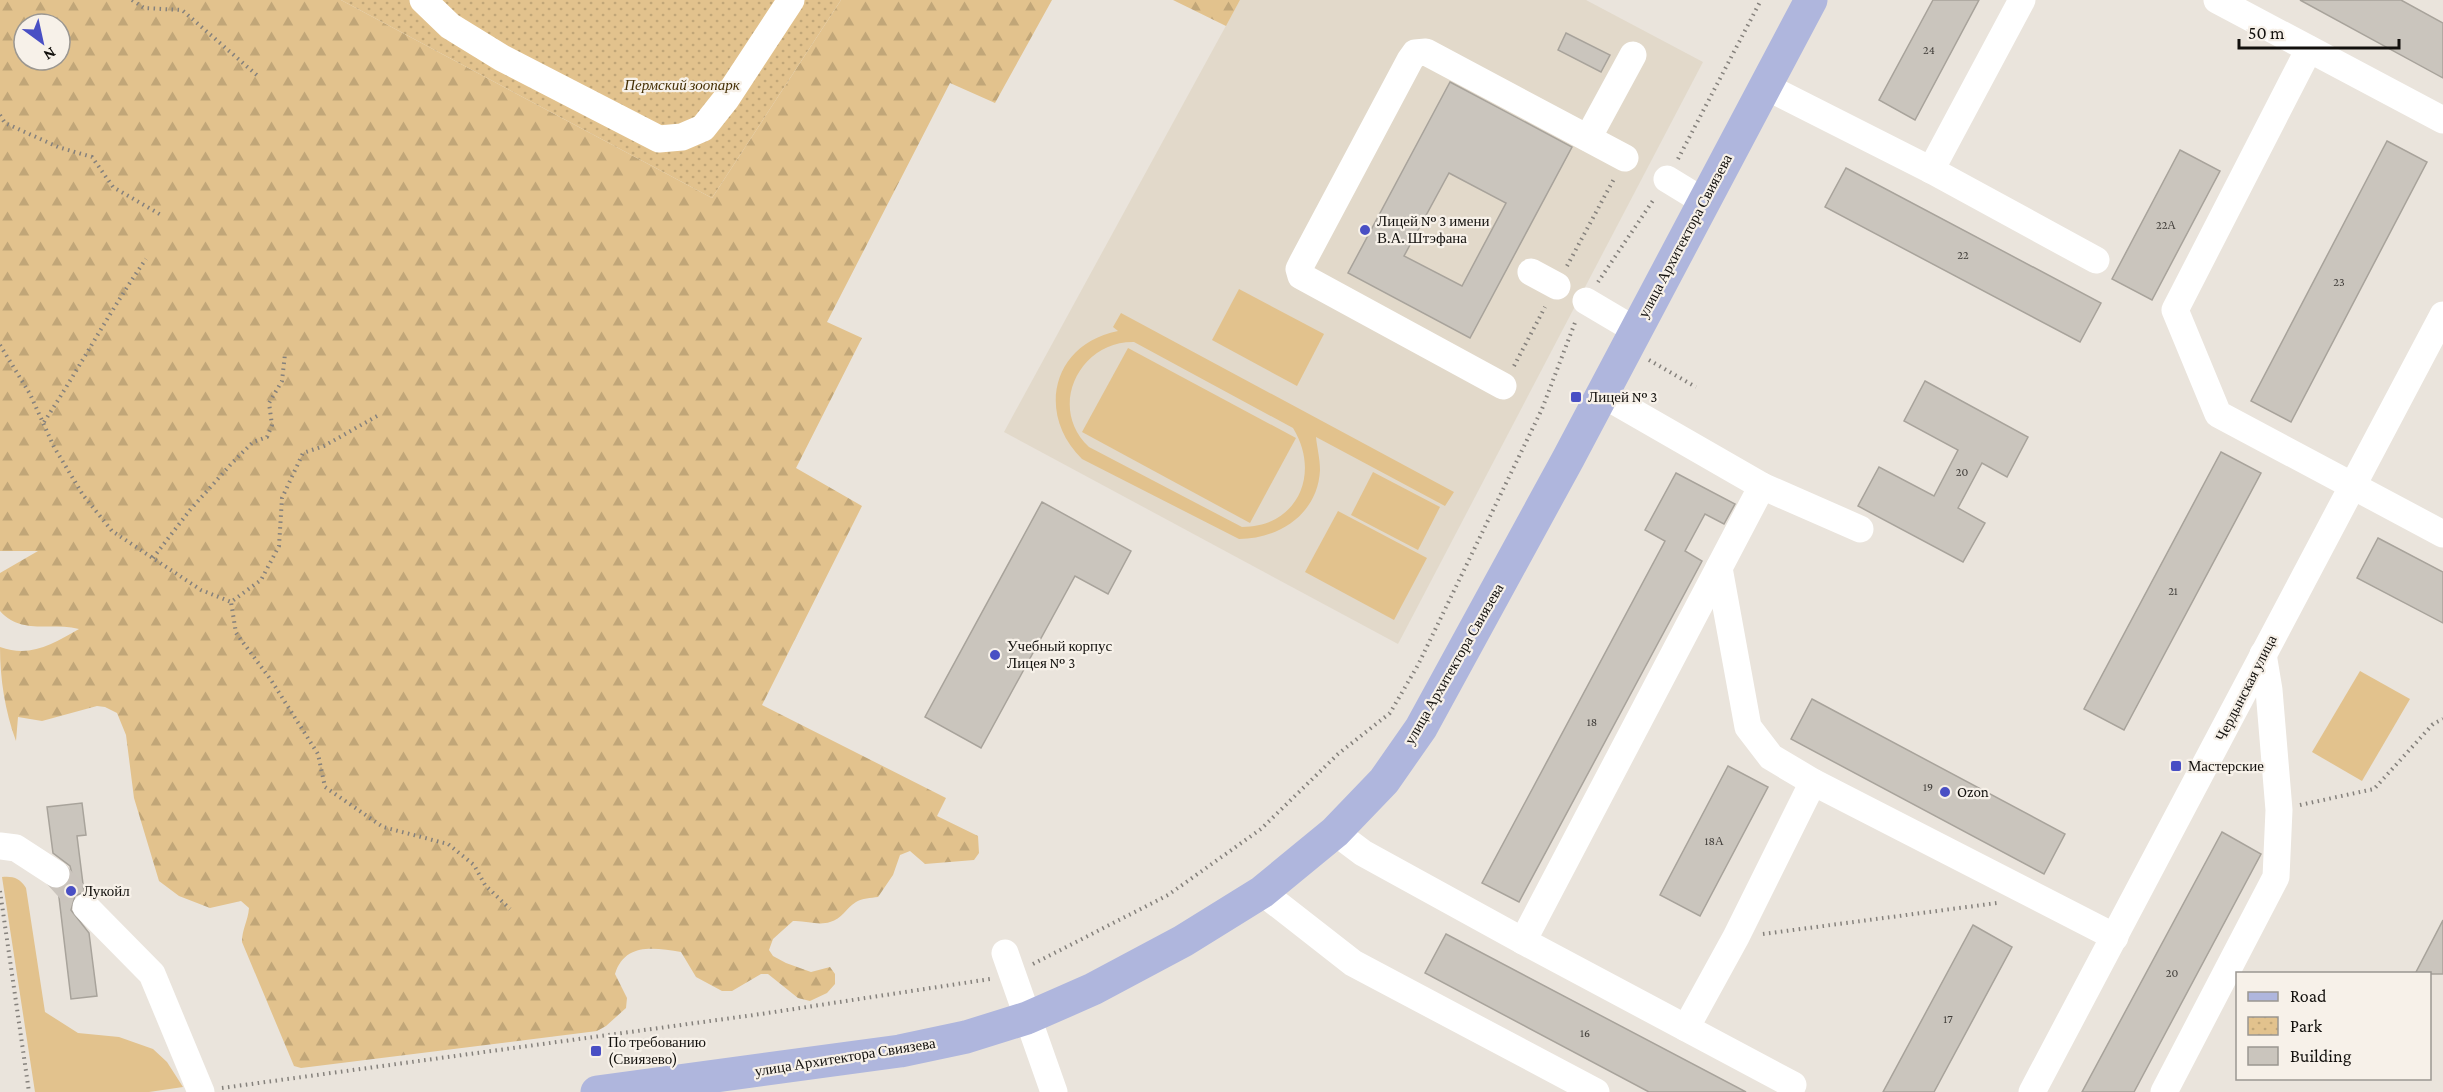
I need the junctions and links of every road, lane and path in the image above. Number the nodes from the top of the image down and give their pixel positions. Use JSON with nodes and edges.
{"nodes":[{"id":1,"x":132,"y":0,"type":"edge"},
{"id":2,"x":423,"y":0,"type":"edge"},
{"id":3,"x":791,"y":0,"type":"edge"},
{"id":4,"x":1761,"y":0,"type":"edge"},
{"id":5,"x":1811,"y":0,"type":"edge"},
{"id":6,"x":2022,"y":0,"type":"edge"},
{"id":7,"x":2217,"y":0,"type":"edge"},
{"id":8,"x":2309,"y":49,"type":"junction"},
{"id":9,"x":1633,"y":55,"type":"dead end"},
{"id":10,"x":259,"y":77,"type":"dead end"},
{"id":11,"x":1765,"y":86,"type":"junction"},
{"id":12,"x":0,"y":115,"type":"edge"},
{"id":13,"x":2443,"y":120,"type":"edge"},
{"id":14,"x":1588,"y":138,"type":"junction"},
{"id":15,"x":1625,"y":158,"type":"dead end"},
{"id":16,"x":1931,"y":170,"type":"junction"},
{"id":17,"x":1667,"y":179,"type":"junction"},
{"id":18,"x":1703,"y":201,"type":"junction"},
{"id":19,"x":161,"y":215,"type":"dead end"},
{"id":20,"x":146,"y":259,"type":"dead end"},
{"id":21,"x":2096,"y":260,"type":"dead end"},
{"id":22,"x":1531,"y":272,"type":"dead end"},
{"id":23,"x":1557,"y":286,"type":"dead end"},
{"id":24,"x":1586,"y":301,"type":"junction"},
{"id":25,"x":2443,"y":315,"type":"edge"},
{"id":26,"x":2437,"y":342,"type":"edge"},
{"id":27,"x":1639,"y":343,"type":"junction"},
{"id":28,"x":0,"y":345,"type":"edge"},
{"id":29,"x":285,"y":354,"type":"dead end"},
{"id":30,"x":1503,"y":386,"type":"dead end"},
{"id":31,"x":1696,"y":387,"type":"dead end"},
{"id":32,"x":1602,"y":394,"type":"junction"},
{"id":33,"x":377,"y":416,"type":"dead end"},
{"id":34,"x":44,"y":423,"type":"junction"},
{"id":35,"x":1762,"y":486,"type":"junction"},
{"id":36,"x":2353,"y":486,"type":"junction"},
{"id":37,"x":1860,"y":529,"type":"dead end"},
{"id":38,"x":2443,"y":534,"type":"edge"},
{"id":39,"x":153,"y":558,"type":"junction"},
{"id":40,"x":1719,"y":568,"type":"junction"},
{"id":41,"x":231,"y":602,"type":"junction"},
{"id":42,"x":2263,"y":654,"type":"junction"},
{"id":43,"x":2443,"y":719,"type":"edge"},
{"id":44,"x":1813,"y":782,"type":"junction"},
{"id":45,"x":2279,"y":810,"type":"junction"},
{"id":46,"x":1335,"y":832,"type":"junction"},
{"id":47,"x":0,"y":846,"type":"edge"},
{"id":48,"x":56,"y":874,"type":"tunnel mouth"},
{"id":49,"x":0,"y":891,"type":"edge"},
{"id":50,"x":1262,"y":892,"type":"junction"},
{"id":51,"x":2039,"y":898,"type":"junction"},
{"id":52,"x":86,"y":907,"type":"tunnel mouth"},
{"id":53,"x":510,"y":909,"type":"dead end"},
{"id":54,"x":1736,"y":937,"type":"junction"},
{"id":55,"x":2115,"y":937,"type":"junction"},
{"id":56,"x":1523,"y":941,"type":"junction"},
{"id":57,"x":1008,"y":964,"type":"junction"},
{"id":58,"x":1027,"y":1018,"type":"junction"},
{"id":59,"x":1686,"y":1028,"type":"junction"},
{"id":60,"x":1793,"y":1085,"type":"dead end"},
{"id":61,"x":703,"y":1086,"type":"edge"},
{"id":62,"x":201,"y":1091,"type":"edge"},
{"id":63,"x":29,"y":1092,"type":"edge"},
{"id":64,"x":597,"y":1092,"type":"edge"},
{"id":65,"x":1054,"y":1092,"type":"edge"},
{"id":66,"x":1596,"y":1092,"type":"edge"},
{"id":67,"x":2031,"y":1092,"type":"edge"},
{"id":68,"x":2164,"y":1092,"type":"edge"}],
"edges":[{"from":1,"to":10,"type":"path"},
{"from":2,"to":3,"type":"street"},
{"from":4,"to":17,"type":"path"},
{"from":5,"to":11,"type":"main road","name":"улица Архитектора Свиязева"},
{"from":6,"to":16,"type":"street"},
{"from":7,"to":8,"type":"street"},
{"from":8,"to":13,"type":"street"},
{"from":8,"to":36,"type":"street"},
{"from":9,"to":14,"type":"street"},
{"from":11,"to":16,"type":"street"},
{"from":11,"to":18,"type":"main road","name":"улица Архитектора Свиязева"},
{"from":12,"to":19,"type":"path"},
{"from":14,"to":15,"type":"street"},
{"from":14,"to":30,"type":"street"},
{"from":16,"to":21,"type":"street"},
{"from":17,"to":18,"type":"street"},
{"from":17,"to":24,"type":"path"},
{"from":18,"to":27,"type":"main road","name":"улица Архитектора Свиязева"},
{"from":20,"to":34,"type":"path"},
{"from":22,"to":23,"type":"street"},
{"from":24,"to":27,"type":"street"},
{"from":24,"to":57,"type":"path"},
{"from":25,"to":26,"type":"street","name":"Чердынская улица"},
{"from":26,"to":36,"type":"street","name":"Чердынская улица"},
{"from":27,"to":31,"type":"path"},
{"from":27,"to":32,"type":"main road","name":"улица Архитектора Свиязева"},
{"from":28,"to":34,"type":"path"},
{"from":29,"to":39,"type":"path"},
{"from":32,"to":35,"type":"street"},
{"from":32,"to":46,"type":"main road","name":"улица Архитектора Свиязева"},
{"from":33,"to":41,"type":"path"},
{"from":34,"to":39,"type":"path"},
{"from":35,"to":37,"type":"street"},
{"from":35,"to":40,"type":"street"},
{"from":36,"to":38,"type":"street"},
{"from":36,"to":42,"type":"street","name":"Чердынская улица"},
{"from":39,"to":41,"type":"path"},
{"from":40,"to":44,"type":"street"},
{"from":40,"to":56,"type":"street"},
{"from":41,"to":53,"type":"path"},
{"from":42,"to":45,"type":"street"},
{"from":42,"to":55,"type":"street","name":"Чердынская улица"},
{"from":43,"to":45,"type":"path"},
{"from":44,"to":51,"type":"street"},
{"from":44,"to":54,"type":"street"},
{"from":45,"to":68,"type":"street"},
{"from":46,"to":50,"type":"main road","name":"улица Архитектора Свиязева"},
{"from":46,"to":56,"type":"street"},
{"from":47,"to":48,"type":"street"},
{"from":49,"to":63,"type":"path"},
{"from":50,"to":58,"type":"main road","name":"улица Архитектора Свиязева"},
{"from":50,"to":66,"type":"street"},
{"from":51,"to":54,"type":"path"},
{"from":51,"to":55,"type":"street"},
{"from":52,"to":62,"type":"street"},
{"from":54,"to":59,"type":"street"},
{"from":55,"to":67,"type":"street","name":"Чердынская улица"},
{"from":56,"to":59,"type":"street"},
{"from":57,"to":58,"type":"street"},
{"from":57,"to":62,"type":"path"},
{"from":58,"to":61,"type":"main road","name":"улица Архитектора Свиязева"},
{"from":58,"to":65,"type":"street"},
{"from":59,"to":60,"type":"street"},
{"from":61,"to":64,"type":"main road","name":"улица Архитектора Свиязева"}]}
